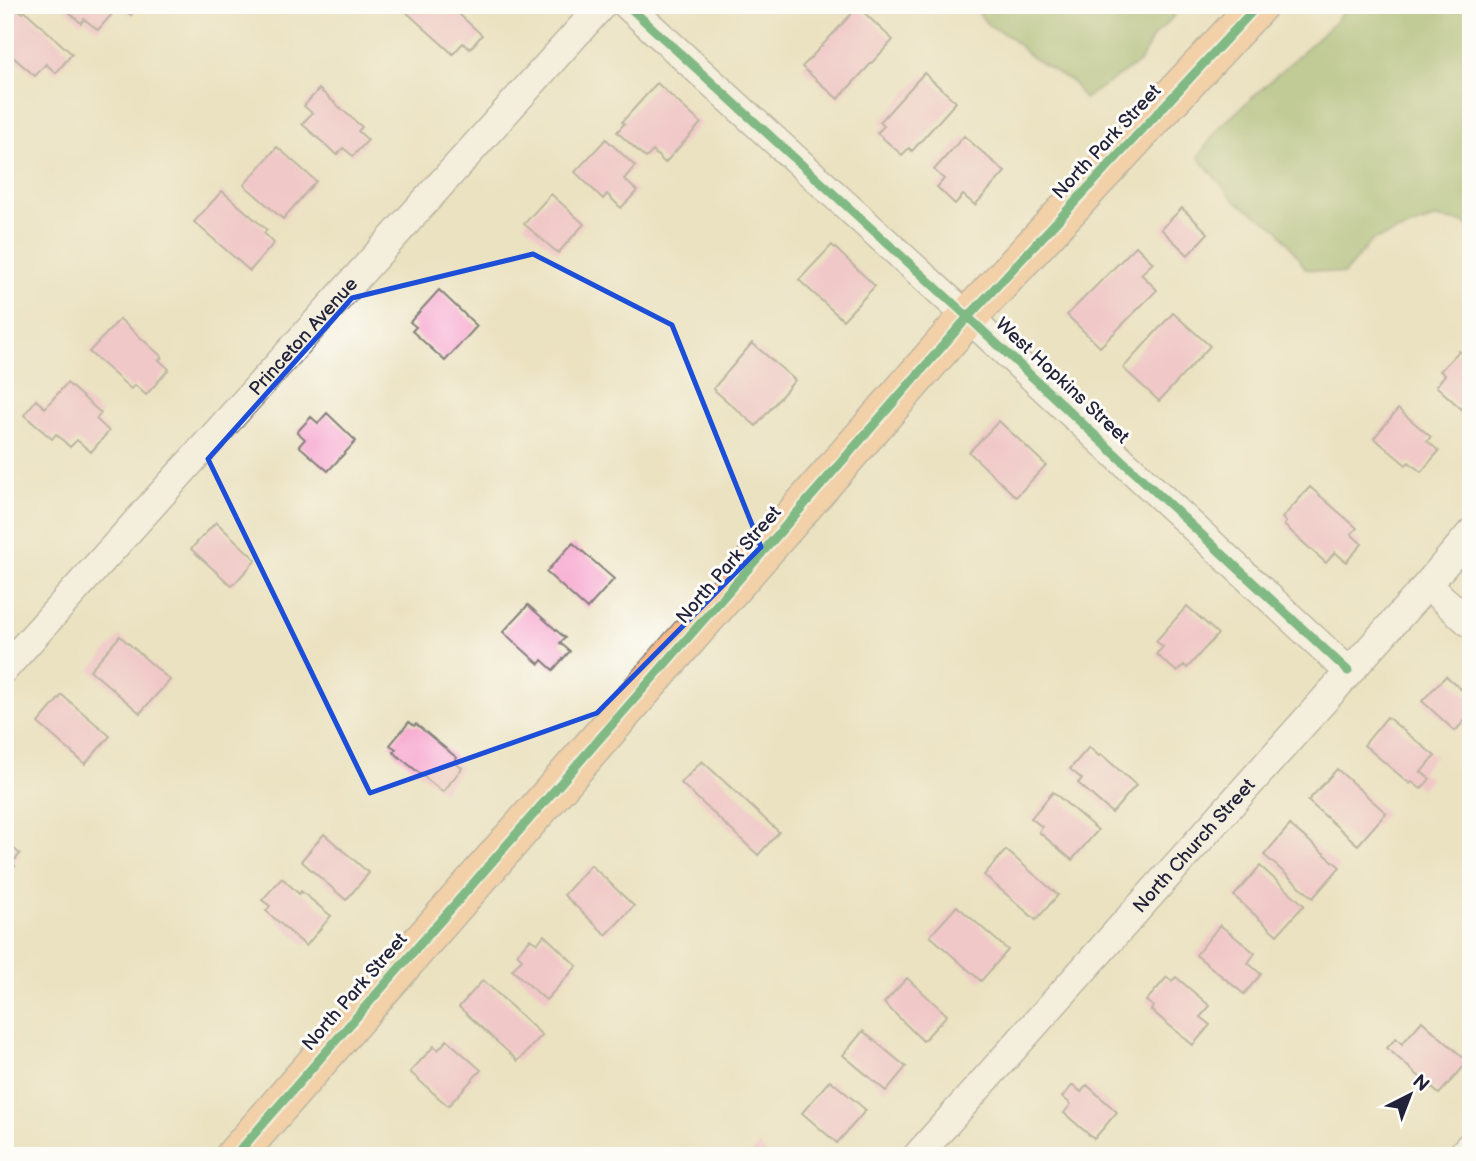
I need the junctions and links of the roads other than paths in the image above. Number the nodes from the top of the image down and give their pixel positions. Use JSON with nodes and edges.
{"nodes":[{"id":1,"x":602,"y":5,"type":"edge"},
{"id":2,"x":627,"y":5,"type":"edge"},
{"id":3,"x":1258,"y":5,"type":"edge"},
{"id":4,"x":968,"y":317,"type":"junction"},
{"id":5,"x":1471,"y":533,"type":"edge"},
{"id":6,"x":1427,"y":585,"type":"junction"},
{"id":7,"x":1471,"y":624,"type":"edge"},
{"id":8,"x":5,"y":668,"type":"edge"},
{"id":9,"x":1348,"y":671,"type":"junction"},
{"id":10,"x":1471,"y":1145,"type":"edge"},
{"id":11,"x":235,"y":1156,"type":"edge"},
{"id":12,"x":917,"y":1156,"type":"edge"},
{"id":13,"x":1461,"y":1156,"type":"edge"}],
"edges":[{"from":1,"to":8,"type":"street","name":"Princeton Avenue"},
{"from":2,"to":4,"type":"street","name":"West Hopkins Street"},
{"from":3,"to":4,"type":"main road","name":"North Park Street"},
{"from":4,"to":9,"type":"street","name":"West Hopkins Street"},
{"from":4,"to":11,"type":"main road","name":"North Park Street"},
{"from":5,"to":6,"type":"street","name":"North Church Street"},
{"from":6,"to":7,"type":"street"},
{"from":6,"to":9,"type":"street","name":"North Church Street"},
{"from":9,"to":12,"type":"street","name":"North Church Street"},
{"from":10,"to":13,"type":"street"}]}
